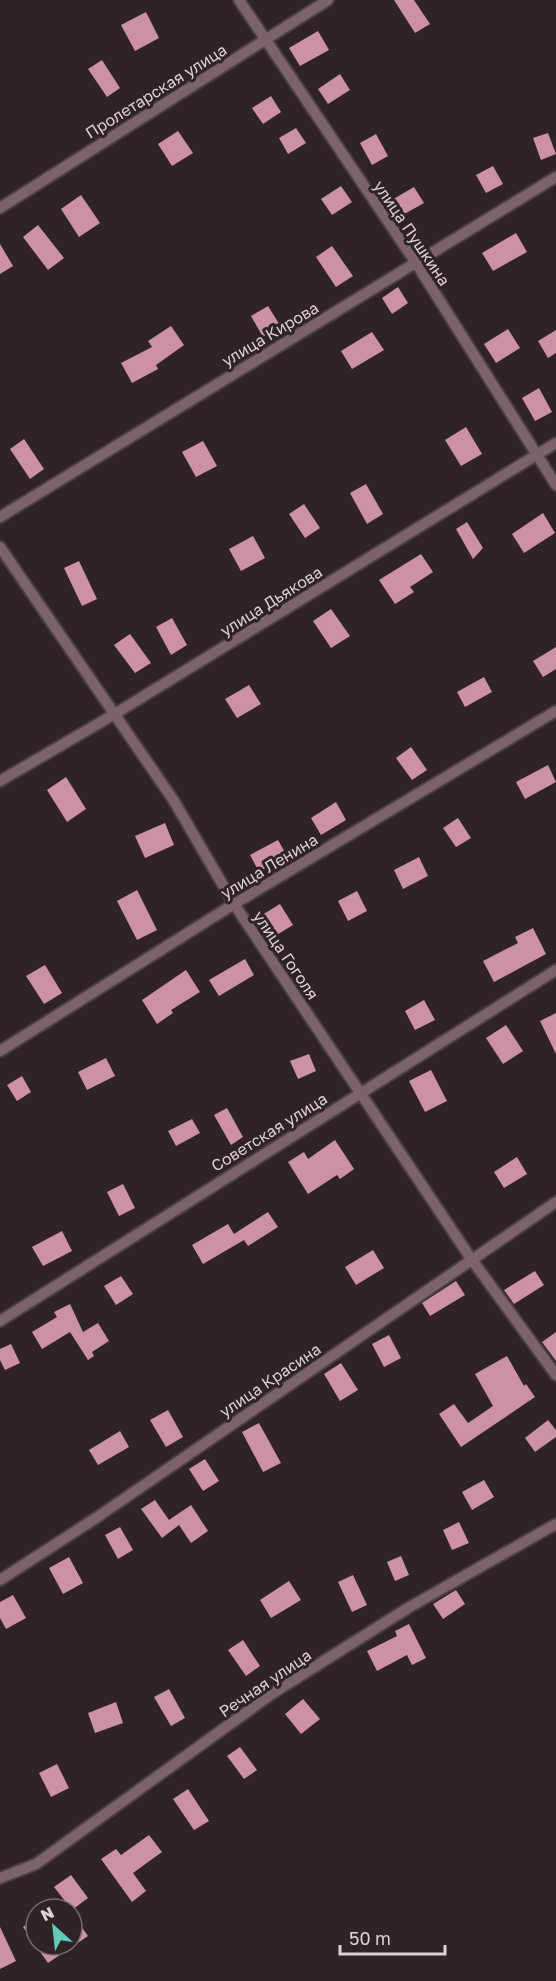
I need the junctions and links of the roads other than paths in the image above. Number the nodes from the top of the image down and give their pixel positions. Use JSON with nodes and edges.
{"nodes":[{"id":1,"x":239,"y":0,"type":"edge"},
{"id":2,"x":328,"y":0,"type":"edge"},
{"id":3,"x":265,"y":40,"type":"junction"},
{"id":4,"x":556,"y":177,"type":"edge"},
{"id":5,"x":0,"y":208,"type":"edge"},
{"id":6,"x":416,"y":263,"type":"junction"},
{"id":7,"x":556,"y":443,"type":"edge"},
{"id":8,"x":537,"y":454,"type":"junction"},
{"id":9,"x":556,"y":485,"type":"edge"},
{"id":10,"x":0,"y":517,"type":"edge"},
{"id":11,"x":0,"y":547,"type":"edge"},
{"id":12,"x":556,"y":711,"type":"edge"},
{"id":13,"x":113,"y":716,"type":"junction"},
{"id":14,"x":0,"y":781,"type":"edge"},
{"id":15,"x":234,"y":904,"type":"junction"},
{"id":16,"x":556,"y":970,"type":"edge"},
{"id":17,"x":0,"y":1051,"type":"edge"},
{"id":18,"x":360,"y":1092,"type":"junction"},
{"id":19,"x":556,"y":1202,"type":"edge"},
{"id":20,"x":472,"y":1260,"type":"junction"},
{"id":21,"x":0,"y":1321,"type":"edge"},
{"id":22,"x":556,"y":1375,"type":"edge"},
{"id":23,"x":556,"y":1524,"type":"edge"},
{"id":24,"x":0,"y":1580,"type":"edge"},
{"id":25,"x":0,"y":1878,"type":"edge"}],
"edges":[{"from":1,"to":3,"type":"street","name":"улица Пушкина"},
{"from":2,"to":3,"type":"street","name":"Пролетарская улица"},
{"from":3,"to":5,"type":"street","name":"Пролетарская улица"},
{"from":3,"to":6,"type":"street","name":"улица Пушкина"},
{"from":4,"to":6,"type":"street","name":"улица Кирова"},
{"from":6,"to":8,"type":"street","name":"улица Пушкина"},
{"from":6,"to":10,"type":"street","name":"улица Кирова"},
{"from":7,"to":8,"type":"street","name":"улица Дьякова"},
{"from":8,"to":9,"type":"street","name":"улица Пушкина"},
{"from":8,"to":13,"type":"street","name":"улица Дьякова"},
{"from":11,"to":13,"type":"street","name":"улица Гоголя"},
{"from":12,"to":15,"type":"street","name":"улица Ленина"},
{"from":13,"to":14,"type":"street","name":"улица Дьякова"},
{"from":13,"to":15,"type":"street","name":"улица Гоголя"},
{"from":15,"to":17,"type":"street","name":"улица Ленина"},
{"from":15,"to":18,"type":"street","name":"улица Гоголя"},
{"from":16,"to":18,"type":"street","name":"Советская улица"},
{"from":18,"to":20,"type":"street","name":"улица Гоголя"},
{"from":18,"to":21,"type":"street","name":"Советская улица"},
{"from":19,"to":20,"type":"street","name":"улица Красина"},
{"from":20,"to":22,"type":"street","name":"улица Гоголя"},
{"from":20,"to":24,"type":"street","name":"улица Красина"},
{"from":23,"to":25,"type":"street","name":"Речная улица"}]}
